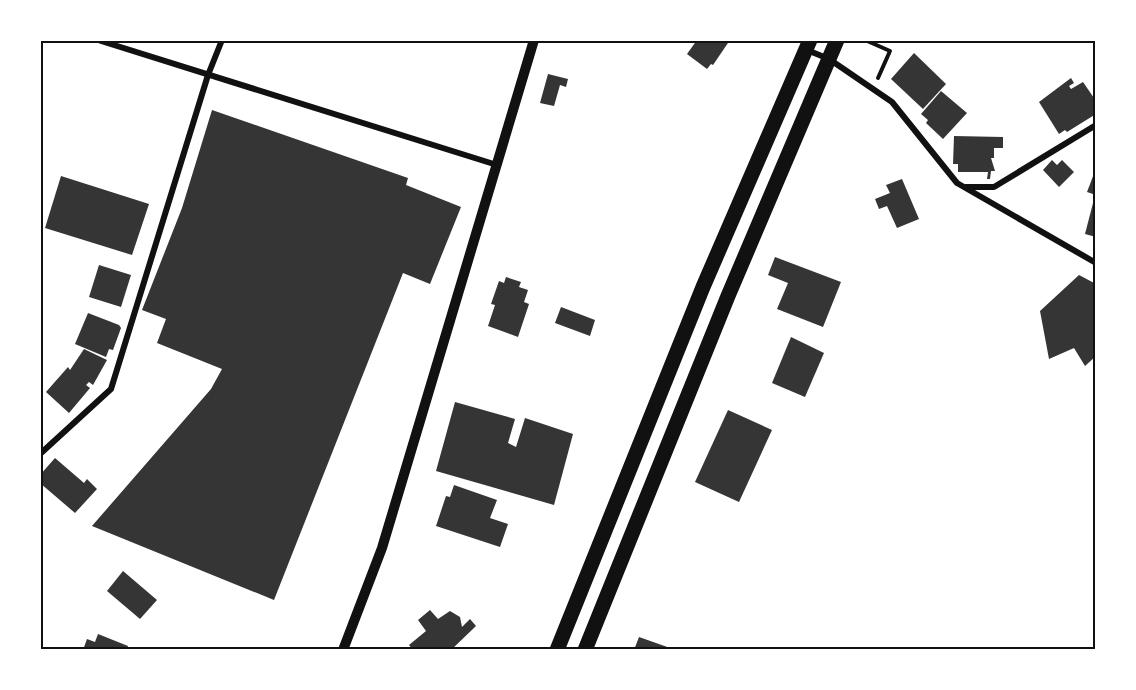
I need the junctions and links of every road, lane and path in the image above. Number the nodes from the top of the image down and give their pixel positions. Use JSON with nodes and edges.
{"nodes":[{"id":1,"x":98,"y":40,"type":"edge"},
{"id":2,"x":222,"y":40,"type":"edge"},
{"id":3,"x":534,"y":40,"type":"edge"},
{"id":4,"x":837,"y":40,"type":"edge"},
{"id":5,"x":865,"y":40,"type":"edge"},
{"id":6,"x":808,"y":45,"type":"edge"},
{"id":7,"x":829,"y":59,"type":"junction"},
{"id":8,"x":883,"y":68,"type":"dead end"},
{"id":9,"x":208,"y":75,"type":"junction"},
{"id":10,"x":1095,"y":125,"type":"edge"},
{"id":11,"x":497,"y":165,"type":"junction"},
{"id":12,"x":965,"y":188,"type":"junction"},
{"id":13,"x":1095,"y":263,"type":"edge"},
{"id":14,"x":40,"y":454,"type":"edge"},
{"id":15,"x":343,"y":650,"type":"edge"},
{"id":16,"x":557,"y":650,"type":"edge"},
{"id":17,"x":585,"y":650,"type":"edge"}],
"edges":[{"from":1,"to":9,"type":"street"},
{"from":2,"to":9,"type":"street"},
{"from":3,"to":11,"type":"street"},
{"from":4,"to":7,"type":"highway"},
{"from":5,"to":8,"type":"path"},
{"from":6,"to":7,"type":"street"},
{"from":6,"to":16,"type":"highway"},
{"from":7,"to":12,"type":"street"},
{"from":7,"to":17,"type":"highway"},
{"from":9,"to":11,"type":"street"},
{"from":9,"to":14,"type":"street"},
{"from":10,"to":12,"type":"street"},
{"from":11,"to":15,"type":"street"},
{"from":12,"to":13,"type":"street"}]}
